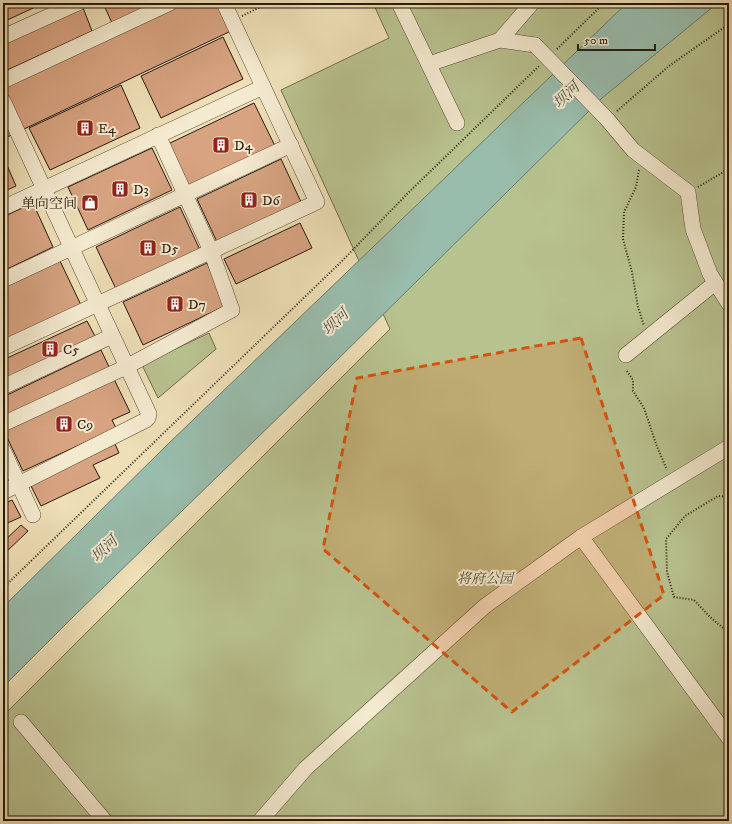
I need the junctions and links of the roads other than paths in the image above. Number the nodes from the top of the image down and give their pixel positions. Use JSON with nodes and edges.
{"nodes":[{"id":1,"x":78,"y":3,"type":"edge"},
{"id":2,"x":170,"y":3,"type":"edge"},
{"id":3,"x":224,"y":3,"type":"edge"},
{"id":4,"x":399,"y":3,"type":"edge"},
{"id":5,"x":532,"y":3,"type":"edge"},
{"id":6,"x":3,"y":37,"type":"edge"},
{"id":7,"x":500,"y":40,"type":"junction"},
{"id":8,"x":428,"y":64,"type":"junction"},
{"id":9,"x":3,"y":81,"type":"edge"},
{"id":10,"x":263,"y":86,"type":"junction"},
{"id":11,"x":3,"y":100,"type":"edge"},
{"id":12,"x":457,"y":123,"type":"dead end"},
{"id":13,"x":158,"y":135,"type":"junction"},
{"id":14,"x":291,"y":145,"type":"junction"},
{"id":15,"x":45,"y":188,"type":"junction"},
{"id":16,"x":185,"y":195,"type":"junction"},
{"id":17,"x":3,"y":208,"type":"edge"},
{"id":18,"x":72,"y":248,"type":"junction"},
{"id":19,"x":211,"y":251,"type":"junction"},
{"id":20,"x":3,"y":280,"type":"edge"},
{"id":21,"x":715,"y":283,"type":"junction"},
{"id":22,"x":98,"y":304,"type":"junction"},
{"id":23,"x":729,"y":304,"type":"edge"},
{"id":24,"x":112,"y":336,"type":"junction"},
{"id":25,"x":3,"y":348,"type":"edge"},
{"id":26,"x":626,"y":355,"type":"dead end"},
{"id":27,"x":126,"y":367,"type":"junction"},
{"id":28,"x":3,"y":388,"type":"edge"},
{"id":29,"x":3,"y":424,"type":"edge"},
{"id":30,"x":729,"y":447,"type":"edge"},
{"id":31,"x":3,"y":450,"type":"edge"},
{"id":32,"x":19,"y":485,"type":"junction"},
{"id":33,"x":3,"y":492,"type":"edge"},
{"id":34,"x":33,"y":515,"type":"dead end"},
{"id":35,"x":581,"y":537,"type":"junction"},
{"id":36,"x":21,"y":722,"type":"dead end"},
{"id":37,"x":729,"y":738,"type":"edge"},
{"id":38,"x":106,"y":821,"type":"edge"},
{"id":39,"x":260,"y":821,"type":"edge"}],
"edges":[{"from":1,"to":6,"type":"lane"},
{"from":2,"to":9,"type":"lane"},
{"from":3,"to":10,"type":"lane"},
{"from":4,"to":8,"type":"lane"},
{"from":5,"to":7,"type":"lane"},
{"from":7,"to":8,"type":"lane"},
{"from":7,"to":21,"type":"lane","bridge":true},
{"from":8,"to":12,"type":"lane"},
{"from":10,"to":13,"type":"lane"},
{"from":10,"to":14,"type":"lane"},
{"from":11,"to":15,"type":"lane"},
{"from":13,"to":15,"type":"lane"},
{"from":13,"to":16,"type":"lane"},
{"from":14,"to":16,"type":"lane"},
{"from":14,"to":19,"type":"lane"},
{"from":15,"to":17,"type":"lane"},
{"from":15,"to":18,"type":"lane"},
{"from":16,"to":18,"type":"lane"},
{"from":16,"to":19,"type":"lane"},
{"from":18,"to":20,"type":"lane"},
{"from":18,"to":22,"type":"lane"},
{"from":19,"to":22,"type":"lane"},
{"from":19,"to":27,"type":"lane"},
{"from":21,"to":23,"type":"lane"},
{"from":21,"to":26,"type":"lane"},
{"from":22,"to":24,"type":"lane"},
{"from":22,"to":25,"type":"lane"},
{"from":24,"to":27,"type":"lane"},
{"from":24,"to":28,"type":"lane"},
{"from":27,"to":29,"type":"lane"},
{"from":27,"to":32,"type":"lane"},
{"from":30,"to":35,"type":"lane"},
{"from":31,"to":32,"type":"lane"},
{"from":32,"to":33,"type":"lane"},
{"from":32,"to":34,"type":"lane"},
{"from":35,"to":37,"type":"lane"},
{"from":35,"to":39,"type":"lane"},
{"from":36,"to":38,"type":"lane"}]}
